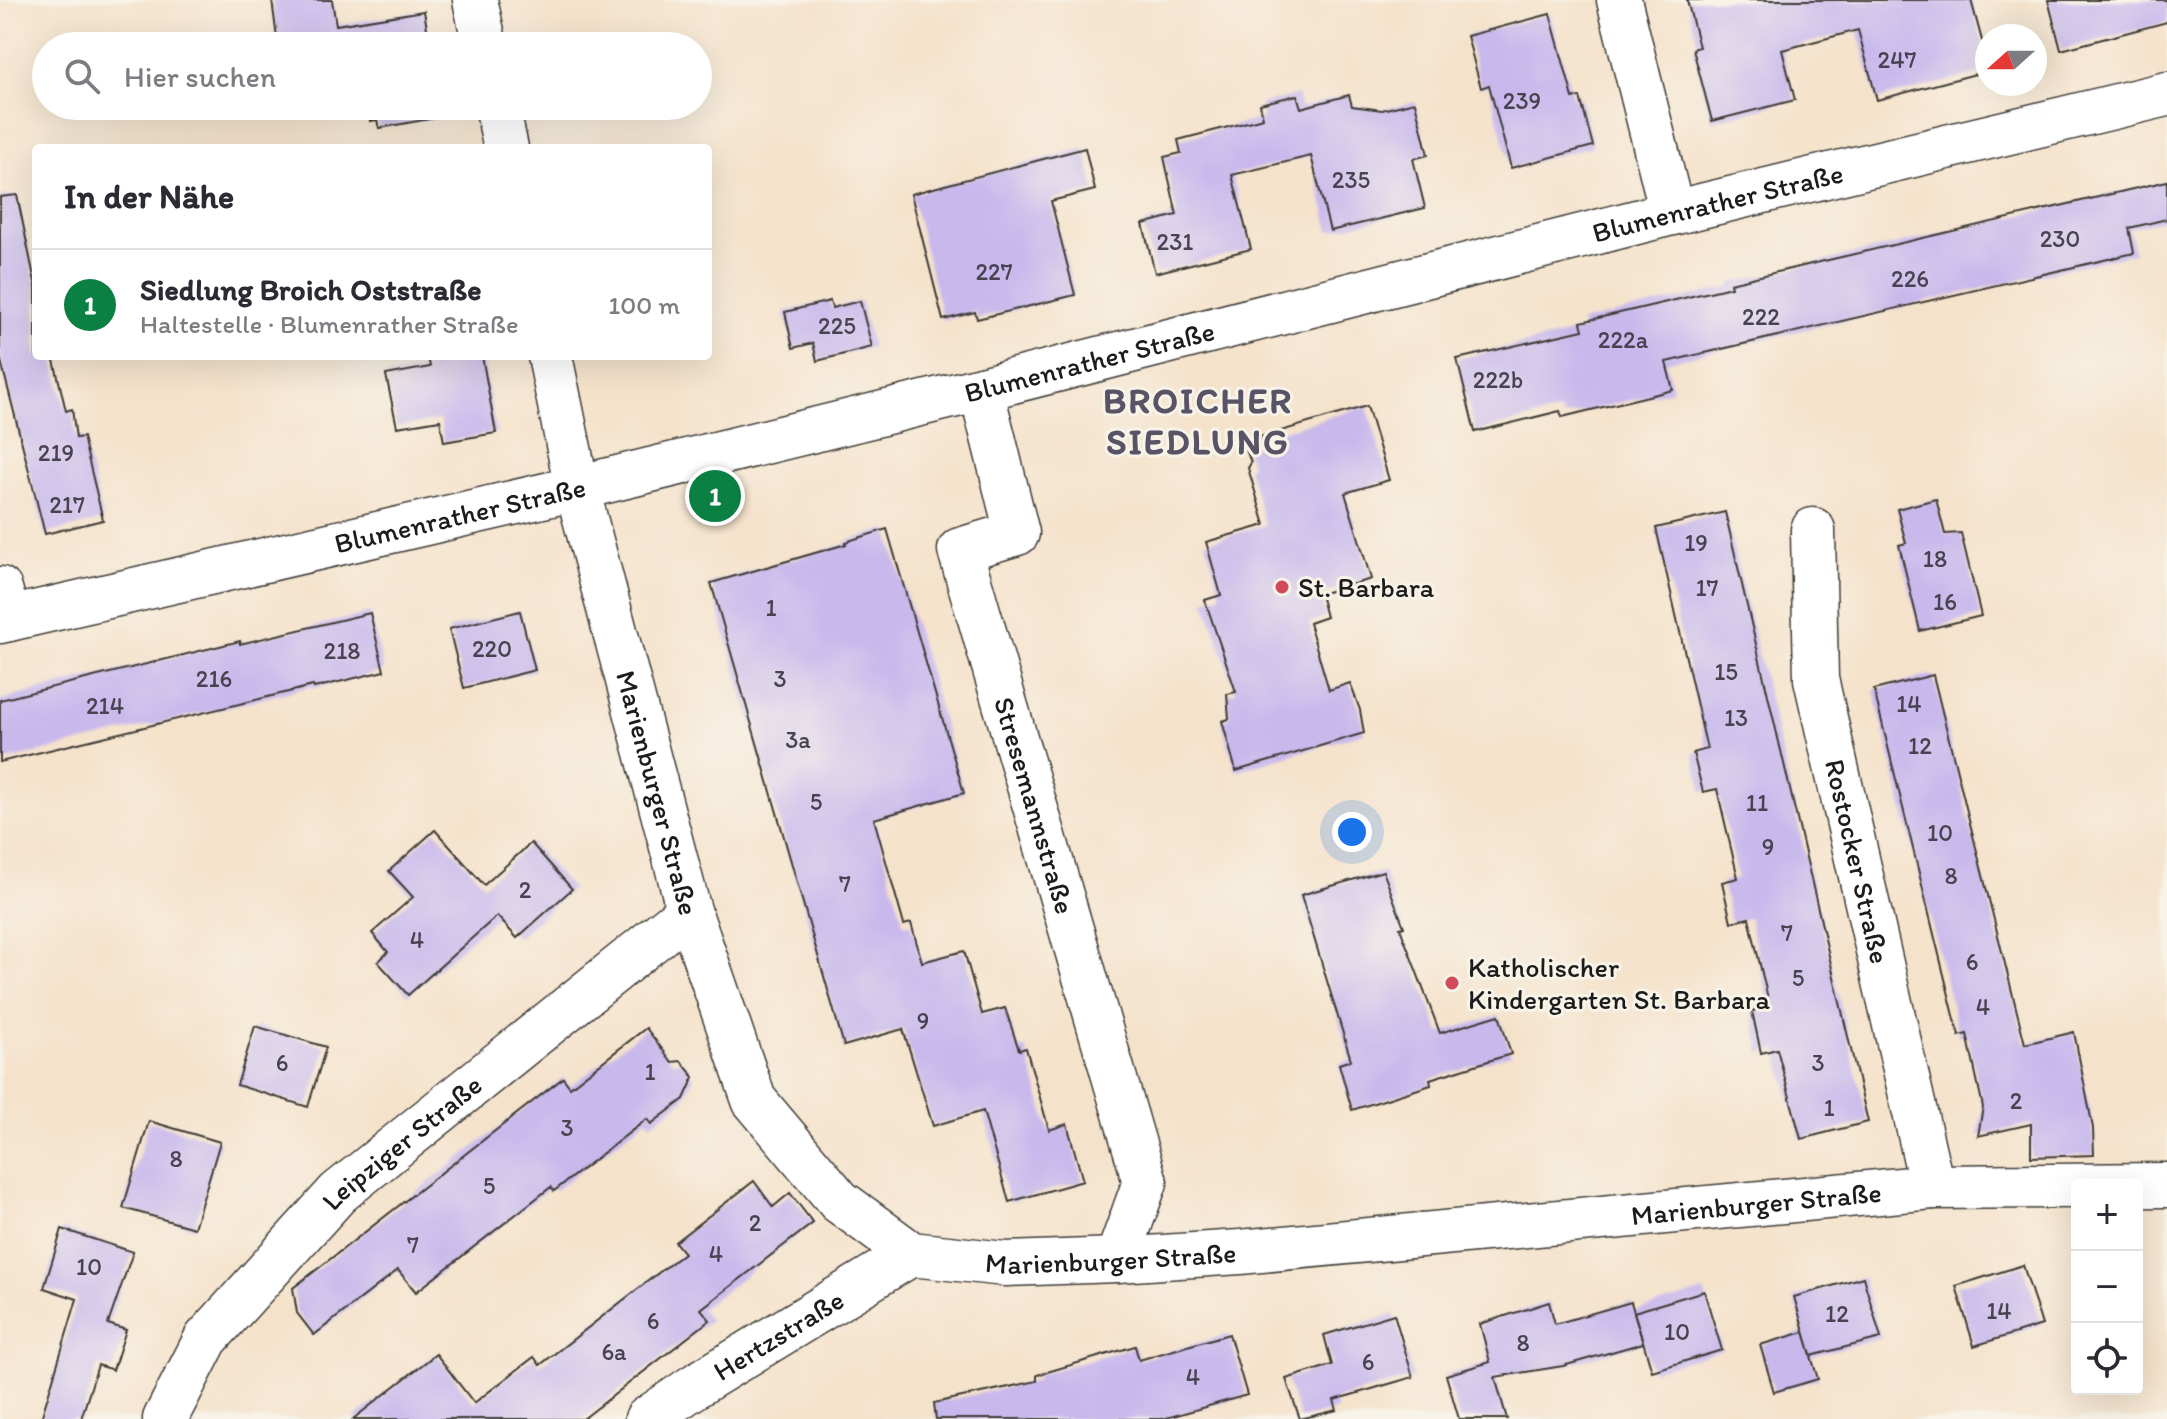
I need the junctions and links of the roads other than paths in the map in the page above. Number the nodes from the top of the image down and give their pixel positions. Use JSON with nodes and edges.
{"nodes":[{"id":1,"x":475,"y":0,"type":"edge"},
{"id":2,"x":1619,"y":0,"type":"edge"},
{"id":3,"x":482,"y":32,"type":"edge"},
{"id":4,"x":2167,"y":94,"type":"edge"},
{"id":5,"x":500,"y":120,"type":"edge"},
{"id":6,"x":505,"y":144,"type":"edge"},
{"id":7,"x":1672,"y":213,"type":"junction"},
{"id":8,"x":551,"y":360,"type":"edge"},
{"id":9,"x":981,"y":389,"type":"junction"},
{"id":10,"x":577,"y":488,"type":"junction"},
{"id":11,"x":1813,"y":530,"type":"dead end"},
{"id":12,"x":3,"y":610,"type":"edge"},
{"id":13,"x":689,"y":911,"type":"junction"},
{"id":14,"x":2167,"y":1185,"type":"edge"},
{"id":15,"x":1932,"y":1187,"type":"junction"},
{"id":16,"x":911,"y":1254,"type":"junction"},
{"id":17,"x":1117,"y":1260,"type":"junction"},
{"id":18,"x":165,"y":1419,"type":"edge"},
{"id":19,"x":647,"y":1419,"type":"edge"}],
"edges":[{"from":1,"to":3,"type":"street"},
{"from":2,"to":7,"type":"street"},
{"from":4,"to":7,"type":"street","name":"Blumenrather Straße"},
{"from":5,"to":6,"type":"street"},
{"from":7,"to":9,"type":"street","name":"Blumenrather Straße"},
{"from":8,"to":10,"type":"street","name":"Marienburger Straße"},
{"from":9,"to":10,"type":"street","name":"Blumenrather Straße"},
{"from":9,"to":17,"type":"street","name":"Stresemannstraße"},
{"from":10,"to":12,"type":"street","name":"Blumenrather Straße"},
{"from":10,"to":13,"type":"street","name":"Marienburger Straße"},
{"from":11,"to":15,"type":"street","name":"Rostocker Straße"},
{"from":13,"to":16,"type":"street","name":"Marienburger Straße"},
{"from":13,"to":18,"type":"street","name":"Leipziger Straße"},
{"from":14,"to":15,"type":"street","name":"Marienburger Straße"},
{"from":15,"to":17,"type":"street","name":"Marienburger Straße"},
{"from":16,"to":17,"type":"street","name":"Marienburger Straße"},
{"from":16,"to":19,"type":"street","name":"Hertzstraße"}]}
